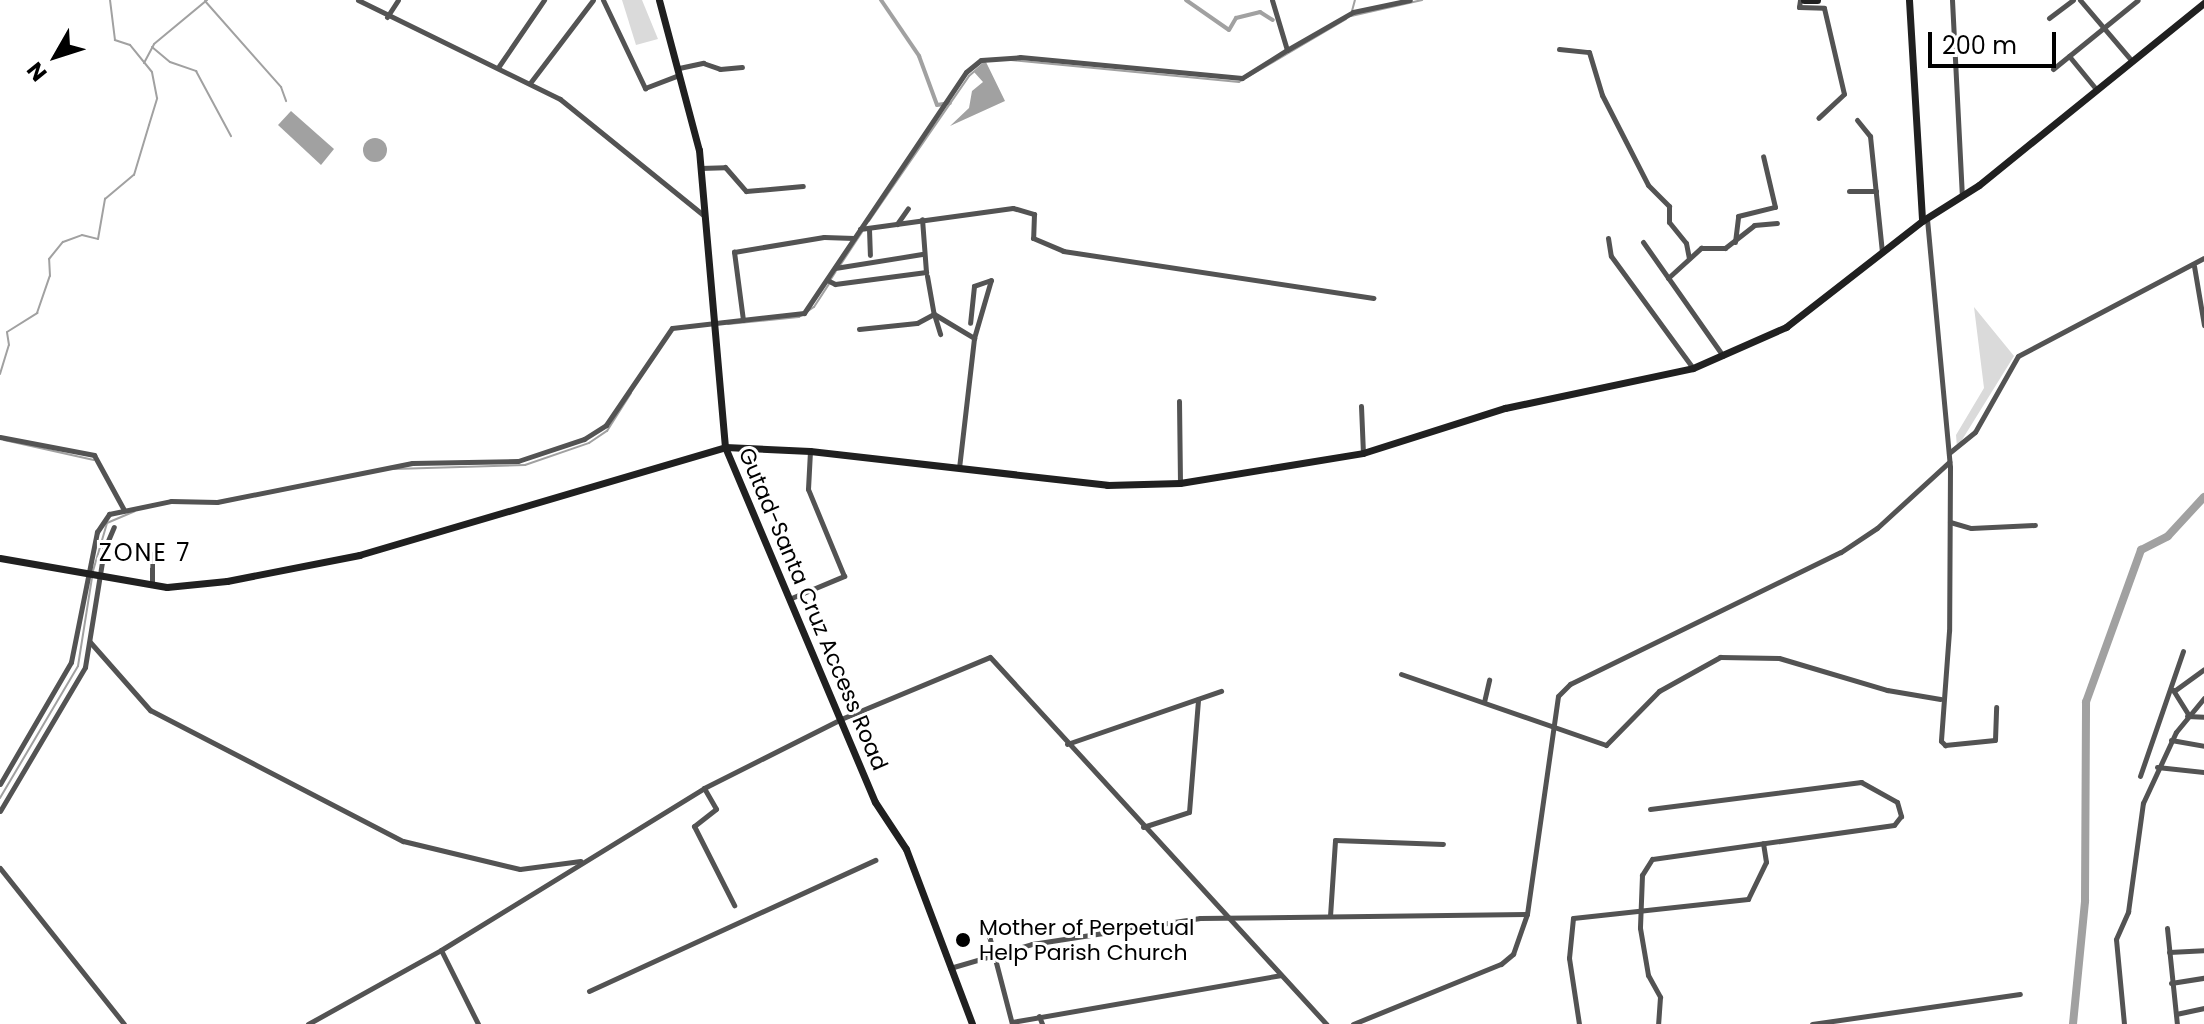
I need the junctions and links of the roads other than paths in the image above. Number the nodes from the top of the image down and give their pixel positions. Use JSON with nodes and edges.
{"nodes":[{"id":1,"x":358,"y":0,"type":"edge"},
{"id":2,"x":373,"y":0,"type":"edge"},
{"id":3,"x":398,"y":0,"type":"edge"},
{"id":4,"x":544,"y":0,"type":"edge"},
{"id":5,"x":593,"y":0,"type":"edge"},
{"id":6,"x":603,"y":0,"type":"edge"},
{"id":7,"x":659,"y":0,"type":"edge"},
{"id":8,"x":1272,"y":0,"type":"edge"},
{"id":9,"x":1410,"y":0,"type":"edge"},
{"id":10,"x":1802,"y":0,"type":"edge"},
{"id":11,"x":1817,"y":0,"type":"edge"},
{"id":12,"x":1909,"y":0,"type":"edge"},
{"id":13,"x":1952,"y":0,"type":"edge"},
{"id":14,"x":2073,"y":0,"type":"edge"},
{"id":15,"x":2080,"y":0,"type":"edge"},
{"id":16,"x":2138,"y":0,"type":"edge"},
{"id":17,"x":2198,"y":3,"type":"edge"},
{"id":18,"x":368,"y":7,"type":"junction"},
{"id":19,"x":387,"y":17,"type":"junction"},
{"id":20,"x":2049,"y":18,"type":"dead end"},
{"id":21,"x":2102,"y":28,"type":"junction"},
{"id":22,"x":1559,"y":49,"type":"dead end"},
{"id":23,"x":1287,"y":50,"type":"junction"},
{"id":24,"x":2069,"y":56,"type":"junction"},
{"id":25,"x":2132,"y":61,"type":"junction"},
{"id":26,"x":499,"y":66,"type":"junction"},
{"id":27,"x":742,"y":67,"type":"dead end"},
{"id":28,"x":2053,"y":69,"type":"dead end"},
{"id":29,"x":680,"y":71,"type":"junction"},
{"id":30,"x":530,"y":83,"type":"junction"},
{"id":31,"x":2096,"y":89,"type":"junction"},
{"id":32,"x":1818,"y":118,"type":"dead end"},
{"id":33,"x":1857,"y":120,"type":"dead end"},
{"id":34,"x":1763,"y":156,"type":"dead end"},
{"id":35,"x":700,"y":168,"type":"junction"},
{"id":36,"x":803,"y":186,"type":"dead end"},
{"id":37,"x":1849,"y":191,"type":"dead end"},
{"id":38,"x":1876,"y":191,"type":"junction"},
{"id":39,"x":1962,"y":195,"type":"junction"},
{"id":40,"x":908,"y":208,"type":"dead end"},
{"id":41,"x":703,"y":215,"type":"junction"},
{"id":42,"x":922,"y":219,"type":"junction"},
{"id":43,"x":1925,"y":220,"type":"junction"},
{"id":44,"x":1777,"y":223,"type":"dead end"},
{"id":45,"x":896,"y":225,"type":"junction"},
{"id":46,"x":860,"y":229,"type":"junction"},
{"id":47,"x":869,"y":229,"type":"junction"},
{"id":48,"x":854,"y":238,"type":"junction"},
{"id":49,"x":1608,"y":238,"type":"dead end"},
{"id":50,"x":1643,"y":242,"type":"dead end"},
{"id":51,"x":1735,"y":243,"type":"junction"},
{"id":52,"x":1882,"y":253,"type":"junction"},
{"id":53,"x":922,"y":254,"type":"junction"},
{"id":54,"x":870,"y":255,"type":"dead end"},
{"id":55,"x":1689,"y":258,"type":"junction"},
{"id":56,"x":2204,"y":258,"type":"edge"},
{"id":57,"x":2194,"y":266,"type":"junction"},
{"id":58,"x":835,"y":268,"type":"junction"},
{"id":59,"x":927,"y":276,"type":"dead end"},
{"id":60,"x":1668,"y":278,"type":"junction"},
{"id":61,"x":827,"y":280,"type":"junction"},
{"id":62,"x":1373,"y":298,"type":"dead end"},
{"id":63,"x":934,"y":314,"type":"junction"},
{"id":64,"x":743,"y":320,"type":"junction"},
{"id":65,"x":714,"y":323,"type":"junction"},
{"id":66,"x":970,"y":323,"type":"dead end"},
{"id":67,"x":2204,"y":325,"type":"edge"},
{"id":68,"x":859,"y":329,"type":"dead end"},
{"id":69,"x":940,"y":334,"type":"dead end"},
{"id":70,"x":974,"y":338,"type":"junction"},
{"id":71,"x":1724,"y":356,"type":"junction"},
{"id":72,"x":1693,"y":368,"type":"junction"},
{"id":73,"x":1179,"y":401,"type":"dead end"},
{"id":74,"x":1361,"y":406,"type":"dead end"},
{"id":75,"x":0,"y":437,"type":"edge"},
{"id":76,"x":725,"y":447,"type":"junction"},
{"id":77,"x":810,"y":451,"type":"junction"},
{"id":78,"x":1363,"y":453,"type":"junction"},
{"id":79,"x":1949,"y":453,"type":"junction"},
{"id":80,"x":1948,"y":465,"type":"junction"},
{"id":81,"x":959,"y":468,"type":"junction"},
{"id":82,"x":1180,"y":483,"type":"junction"},
{"id":83,"x":124,"y":510,"type":"junction"},
{"id":84,"x":1950,"y":522,"type":"junction"},
{"id":85,"x":2035,"y":525,"type":"dead end"},
{"id":86,"x":114,"y":527,"type":"dead end"},
{"id":87,"x":152,"y":554,"type":"dead end"},
{"id":88,"x":0,"y":558,"type":"edge"},
{"id":89,"x":93,"y":575,"type":"junction"},
{"id":90,"x":152,"y":585,"type":"junction"},
{"id":91,"x":789,"y":599,"type":"junction"},
{"id":92,"x":90,"y":642,"type":"junction"},
{"id":93,"x":2183,"y":651,"type":"dead end"},
{"id":94,"x":2204,"y":669,"type":"edge"},
{"id":95,"x":1401,"y":674,"type":"dead end"},
{"id":96,"x":1489,"y":680,"type":"dead end"},
{"id":97,"x":2173,"y":688,"type":"junction"},
{"id":98,"x":1221,"y":691,"type":"dead end"},
{"id":99,"x":2204,"y":698,"type":"edge"},
{"id":100,"x":1198,"y":699,"type":"junction"},
{"id":101,"x":1940,"y":699,"type":"junction"},
{"id":102,"x":1484,"y":702,"type":"junction"},
{"id":103,"x":1996,"y":707,"type":"dead end"},
{"id":104,"x":2187,"y":715,"type":"junction"},
{"id":105,"x":2204,"y":717,"type":"edge"},
{"id":106,"x":841,"y":719,"type":"junction"},
{"id":107,"x":1555,"y":730,"type":"junction"},
{"id":108,"x":2171,"y":740,"type":"junction"},
{"id":109,"x":1067,"y":744,"type":"junction"},
{"id":110,"x":2204,"y":746,"type":"edge"},
{"id":111,"x":2157,"y":767,"type":"junction"},
{"id":112,"x":2204,"y":772,"type":"edge"},
{"id":113,"x":2140,"y":776,"type":"dead end"},
{"id":114,"x":0,"y":784,"type":"edge"},
{"id":115,"x":704,"y":788,"type":"junction"},
{"id":116,"x":1650,"y":809,"type":"dead end"},
{"id":117,"x":0,"y":811,"type":"edge"},
{"id":118,"x":1143,"y":827,"type":"junction"},
{"id":119,"x":1763,"y":843,"type":"junction"},
{"id":120,"x":1443,"y":844,"type":"dead end"},
{"id":121,"x":875,"y":860,"type":"dead end"},
{"id":122,"x":581,"y":861,"type":"junction"},
{"id":123,"x":0,"y":868,"type":"edge"},
{"id":124,"x":734,"y":905,"type":"dead end"},
{"id":125,"x":1643,"y":911,"type":"junction"},
{"id":126,"x":1527,"y":914,"type":"junction"},
{"id":127,"x":1227,"y":916,"type":"junction"},
{"id":128,"x":1330,"y":916,"type":"junction"},
{"id":129,"x":987,"y":928,"type":"dead end"},
{"id":130,"x":2167,"y":928,"type":"dead end"},
{"id":131,"x":441,"y":950,"type":"junction"},
{"id":132,"x":2204,"y":950,"type":"edge"},
{"id":133,"x":2169,"y":952,"type":"junction"},
{"id":134,"x":994,"y":953,"type":"junction"},
{"id":135,"x":948,"y":968,"type":"junction"},
{"id":136,"x":1280,"y":975,"type":"junction"},
{"id":137,"x":2204,"y":978,"type":"edge"},
{"id":138,"x":2171,"y":983,"type":"junction"},
{"id":139,"x":589,"y":991,"type":"dead end"},
{"id":140,"x":2020,"y":994,"type":"dead end"},
{"id":141,"x":2204,"y":1008,"type":"edge"},
{"id":142,"x":2176,"y":1014,"type":"junction"},
{"id":143,"x":1039,"y":1016,"type":"junction"},
{"id":144,"x":1012,"y":1023,"type":"edge"},
{"id":145,"x":124,"y":1024,"type":"edge"},
{"id":146,"x":308,"y":1024,"type":"edge"},
{"id":147,"x":478,"y":1024,"type":"edge"},
{"id":148,"x":972,"y":1024,"type":"edge"},
{"id":149,"x":1042,"y":1024,"type":"edge"},
{"id":150,"x":1326,"y":1024,"type":"edge"},
{"id":151,"x":1353,"y":1024,"type":"edge"},
{"id":152,"x":1579,"y":1024,"type":"edge"},
{"id":153,"x":1658,"y":1024,"type":"edge"},
{"id":154,"x":1812,"y":1024,"type":"edge"},
{"id":155,"x":2124,"y":1024,"type":"edge"},
{"id":156,"x":2177,"y":1024,"type":"edge"}],
"edges":[{"from":1,"to":18,"type":"street"},
{"from":2,"to":18,"type":"street"},
{"from":3,"to":19,"type":"street"},
{"from":4,"to":26,"type":"street"},
{"from":5,"to":30,"type":"street"},
{"from":6,"to":29,"type":"street"},
{"from":7,"to":29,"type":"street","name":"Gutad-Santa Cruz Access Road"},
{"from":8,"to":23,"type":"street"},
{"from":9,"to":23,"type":"street"},
{"from":10,"to":11,"type":"street"},
{"from":10,"to":32,"type":"street"},
{"from":12,"to":43,"type":"street"},
{"from":13,"to":39,"type":"street"},
{"from":14,"to":20,"type":"street"},
{"from":15,"to":21,"type":"street"},
{"from":16,"to":21,"type":"street"},
{"from":17,"to":25,"type":"street"},
{"from":18,"to":19,"type":"street"},
{"from":19,"to":26,"type":"street"},
{"from":21,"to":24,"type":"street"},
{"from":21,"to":25,"type":"street"},
{"from":22,"to":55,"type":"street"},
{"from":23,"to":46,"type":"street"},
{"from":24,"to":28,"type":"street"},
{"from":24,"to":31,"type":"street"},
{"from":25,"to":31,"type":"street"},
{"from":26,"to":30,"type":"street"},
{"from":27,"to":29,"type":"street"},
{"from":29,"to":35,"type":"street","name":"Gutad-Santa Cruz Access Road"},
{"from":30,"to":41,"type":"street"},
{"from":31,"to":39,"type":"street"},
{"from":33,"to":38,"type":"street"},
{"from":34,"to":51,"type":"street"},
{"from":35,"to":36,"type":"street"},
{"from":35,"to":41,"type":"street","name":"Gutad-Santa Cruz Access Road"},
{"from":37,"to":38,"type":"street"},
{"from":38,"to":52,"type":"street"},
{"from":39,"to":43,"type":"street"},
{"from":40,"to":45,"type":"street"},
{"from":41,"to":65,"type":"street","name":"Gutad-Santa Cruz Access Road"},
{"from":42,"to":45,"type":"street"},
{"from":42,"to":53,"type":"street"},
{"from":42,"to":62,"type":"street"},
{"from":43,"to":52,"type":"street"},
{"from":43,"to":79,"type":"street"},
{"from":44,"to":51,"type":"street"},
{"from":45,"to":47,"type":"street"},
{"from":46,"to":47,"type":"street"},
{"from":46,"to":48,"type":"street"},
{"from":47,"to":54,"type":"street"},
{"from":48,"to":58,"type":"street"},
{"from":48,"to":64,"type":"street"},
{"from":49,"to":72,"type":"street"},
{"from":50,"to":60,"type":"street"},
{"from":51,"to":55,"type":"street"},
{"from":52,"to":71,"type":"street"},
{"from":53,"to":58,"type":"street"},
{"from":53,"to":61,"type":"street"},
{"from":55,"to":60,"type":"street"},
{"from":56,"to":57,"type":"street"},
{"from":57,"to":67,"type":"street"},
{"from":57,"to":79,"type":"street"},
{"from":58,"to":61,"type":"street"},
{"from":59,"to":63,"type":"street"},
{"from":60,"to":71,"type":"street"},
{"from":61,"to":64,"type":"street"},
{"from":63,"to":68,"type":"street"},
{"from":63,"to":69,"type":"street"},
{"from":63,"to":70,"type":"street"},
{"from":64,"to":65,"type":"street"},
{"from":65,"to":76,"type":"street","name":"Gutad-Santa Cruz Access Road"},
{"from":65,"to":83,"type":"street"},
{"from":66,"to":70,"type":"street"},
{"from":70,"to":81,"type":"street"},
{"from":71,"to":72,"type":"street"},
{"from":72,"to":78,"type":"street"},
{"from":73,"to":82,"type":"street"},
{"from":74,"to":78,"type":"street"},
{"from":75,"to":83,"type":"street"},
{"from":76,"to":77,"type":"street"},
{"from":76,"to":90,"type":"street"},
{"from":76,"to":91,"type":"street","name":"Gutad-Santa Cruz Access Road"},
{"from":77,"to":81,"type":"street"},
{"from":77,"to":91,"type":"street"},
{"from":78,"to":82,"type":"street"},
{"from":79,"to":80,"type":"street"},
{"from":80,"to":84,"type":"street"},
{"from":80,"to":107,"type":"street"},
{"from":81,"to":82,"type":"street"},
{"from":83,"to":89,"type":"street"},
{"from":84,"to":85,"type":"street"},
{"from":84,"to":101,"type":"street"},
{"from":86,"to":89,"type":"street"},
{"from":87,"to":90,"type":"street"},
{"from":88,"to":89,"type":"street"},
{"from":89,"to":90,"type":"street"},
{"from":89,"to":92,"type":"street"},
{"from":89,"to":114,"type":"street"},
{"from":91,"to":106,"type":"street","name":"Gutad-Santa Cruz Access Road"},
{"from":92,"to":117,"type":"street"},
{"from":92,"to":122,"type":"street"},
{"from":93,"to":97,"type":"street"},
{"from":94,"to":97,"type":"street"},
{"from":95,"to":102,"type":"street"},
{"from":96,"to":102,"type":"street"},
{"from":97,"to":104,"type":"street"},
{"from":97,"to":113,"type":"street"},
{"from":98,"to":100,"type":"street"},
{"from":99,"to":104,"type":"street"},
{"from":100,"to":109,"type":"street"},
{"from":100,"to":118,"type":"street"},
{"from":101,"to":103,"type":"street"},
{"from":101,"to":107,"type":"street"},
{"from":102,"to":107,"type":"street"},
{"from":104,"to":105,"type":"street"},
{"from":104,"to":108,"type":"street"},
{"from":106,"to":109,"type":"street"},
{"from":106,"to":115,"type":"street"},
{"from":106,"to":135,"type":"street","name":"Gutad-Santa Cruz Access Road"},
{"from":107,"to":126,"type":"street"},
{"from":108,"to":110,"type":"street"},
{"from":108,"to":111,"type":"street"},
{"from":109,"to":118,"type":"street"},
{"from":111,"to":112,"type":"street"},
{"from":111,"to":155,"type":"street"},
{"from":115,"to":122,"type":"street"},
{"from":115,"to":124,"type":"street"},
{"from":116,"to":119,"type":"street"},
{"from":118,"to":127,"type":"street"},
{"from":119,"to":125,"type":"street"},
{"from":119,"to":125,"type":"street"},
{"from":120,"to":128,"type":"street"},
{"from":121,"to":139,"type":"street"},
{"from":122,"to":131,"type":"street"},
{"from":123,"to":145,"type":"street"},
{"from":125,"to":152,"type":"street"},
{"from":125,"to":153,"type":"street"},
{"from":126,"to":128,"type":"street"},
{"from":126,"to":151,"type":"street"},
{"from":127,"to":128,"type":"street"},
{"from":127,"to":134,"type":"street"},
{"from":127,"to":136,"type":"street"},
{"from":129,"to":134,"type":"street"},
{"from":130,"to":133,"type":"street"},
{"from":131,"to":146,"type":"street"},
{"from":131,"to":147,"type":"street"},
{"from":132,"to":133,"type":"street"},
{"from":133,"to":138,"type":"street"},
{"from":134,"to":135,"type":"street"},
{"from":134,"to":144,"type":"street"},
{"from":135,"to":148,"type":"street","name":"Gutad-Santa Cruz Access Road"},
{"from":136,"to":143,"type":"street"},
{"from":136,"to":150,"type":"street"},
{"from":137,"to":138,"type":"street"},
{"from":138,"to":142,"type":"street"},
{"from":140,"to":154,"type":"street"},
{"from":141,"to":142,"type":"street"},
{"from":142,"to":156,"type":"street"},
{"from":143,"to":144,"type":"street"},
{"from":143,"to":149,"type":"street"}]}
